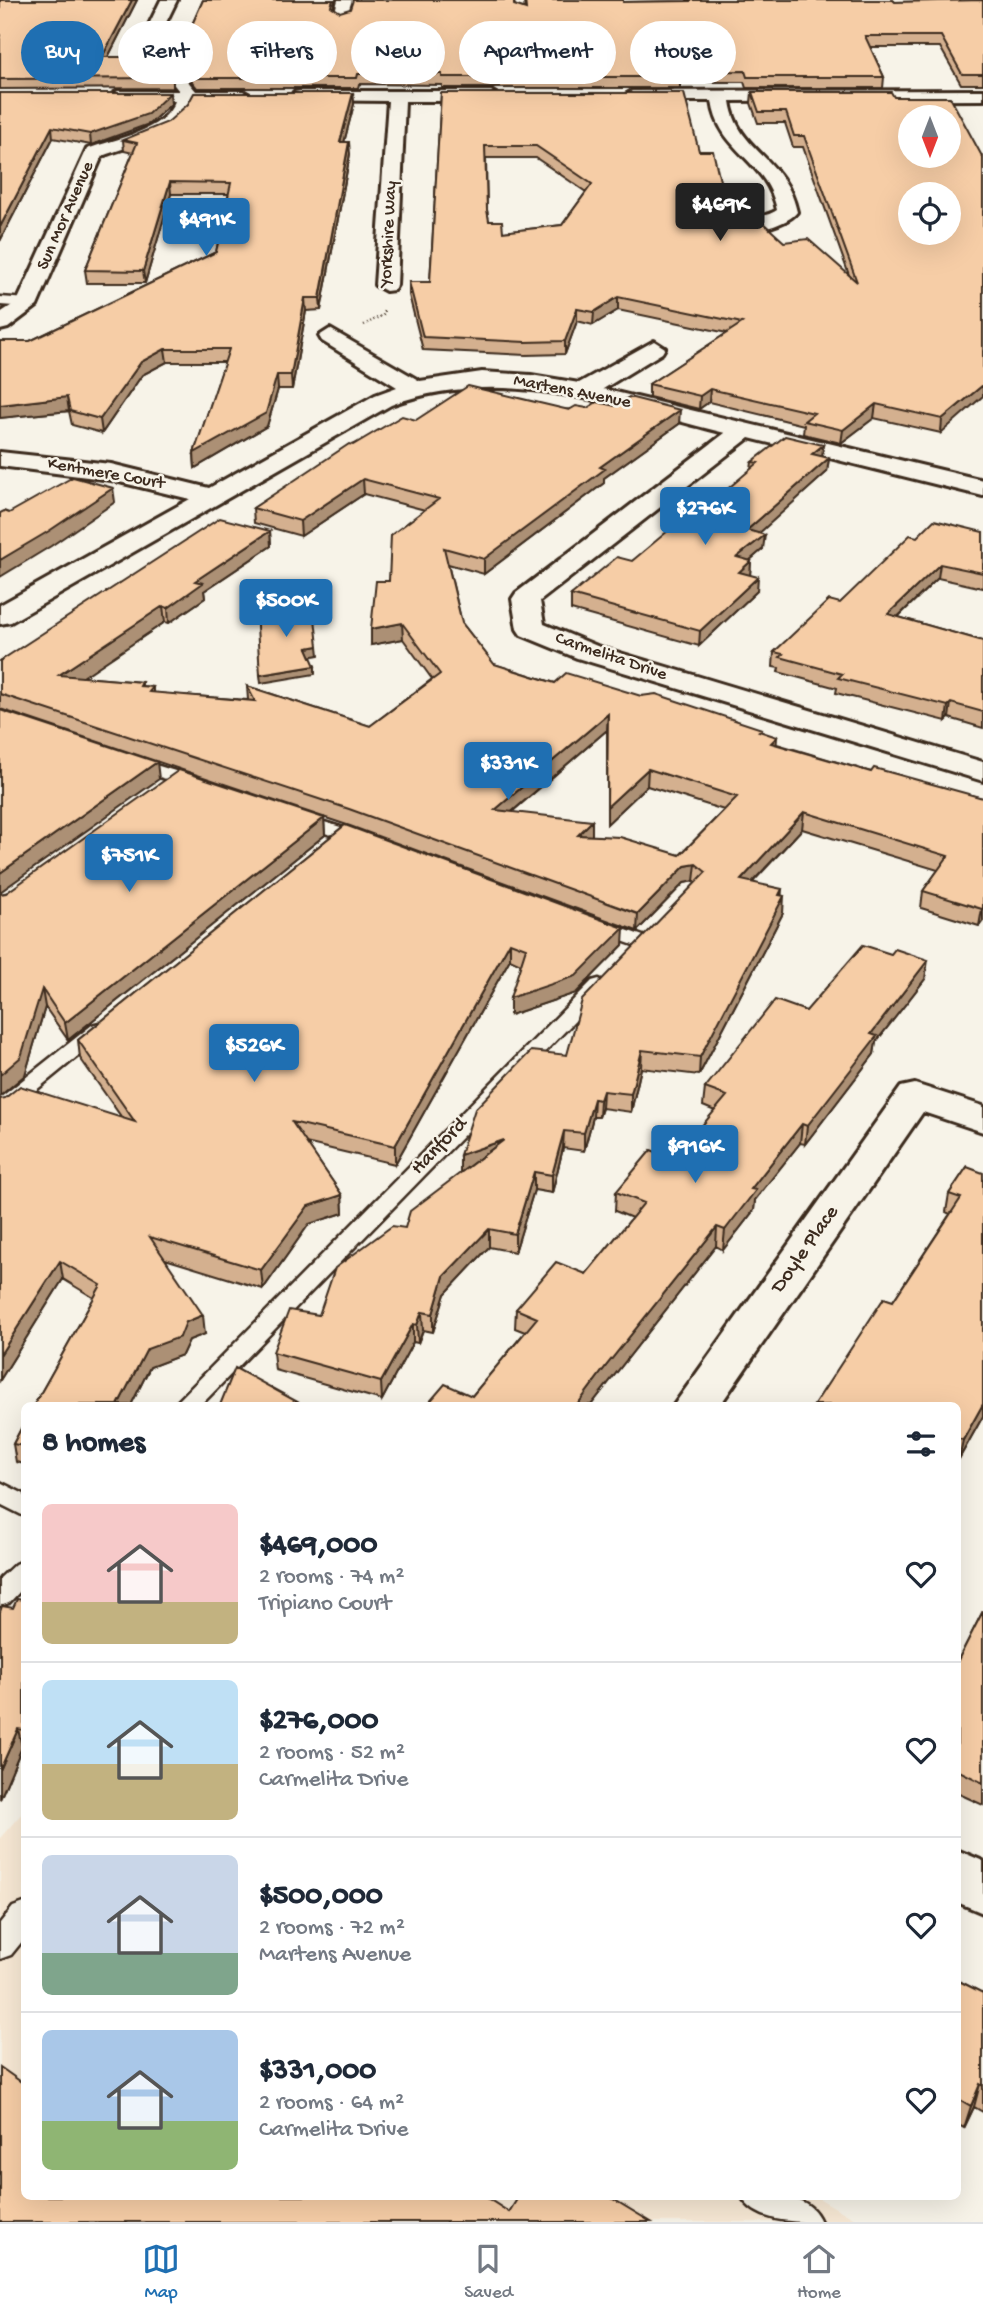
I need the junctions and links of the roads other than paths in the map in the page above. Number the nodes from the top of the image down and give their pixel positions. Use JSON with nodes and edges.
{"nodes":[{"id":1,"x":169,"y":0,"type":"edge"},
{"id":2,"x":519,"y":0,"type":"edge"},
{"id":3,"x":521,"y":15,"type":"edge"},
{"id":4,"x":983,"y":95,"type":"edge"},
{"id":5,"x":106,"y":96,"type":"edge"},
{"id":6,"x":186,"y":96,"type":"junction"},
{"id":7,"x":262,"y":96,"type":"edge"},
{"id":8,"x":288,"y":96,"type":"edge"},
{"id":9,"x":397,"y":96,"type":"junction"},
{"id":10,"x":509,"y":96,"type":"edge"},
{"id":11,"x":618,"y":96,"type":"edge"},
{"id":12,"x":720,"y":96,"type":"junction"},
{"id":13,"x":715,"y":226,"type":"edge"},
{"id":14,"x":386,"y":285,"type":"road end"},
{"id":15,"x":0,"y":302,"type":"edge"},
{"id":16,"x":28,"y":303,"type":"junction"},
{"id":17,"x":0,"y":323,"type":"edge"},
{"id":18,"x":330,"y":335,"type":"road end"},
{"id":19,"x":653,"y":348,"type":"dead end"},
{"id":20,"x":414,"y":387,"type":"junction"},
{"id":21,"x":583,"y":390,"type":"junction"},
{"id":22,"x":743,"y":431,"type":"junction"},
{"id":23,"x":0,"y":460,"type":"edge"},
{"id":24,"x":983,"y":488,"type":"edge"},
{"id":25,"x":210,"y":496,"type":"junction"},
{"id":26,"x":1,"y":616,"type":"edge"},
{"id":27,"x":119,"y":758,"type":"edge"},
{"id":28,"x":983,"y":772,"type":"edge"},
{"id":29,"x":176,"y":778,"type":"junction"},
{"id":30,"x":211,"y":789,"type":"edge"},
{"id":31,"x":155,"y":794,"type":"edge"},
{"id":32,"x":285,"y":814,"type":"edge"},
{"id":33,"x":343,"y":832,"type":"junction"},
{"id":34,"x":382,"y":846,"type":"edge"},
{"id":35,"x":321,"y":850,"type":"edge"},
{"id":36,"x":583,"y":920,"type":"edge"},
{"id":37,"x":657,"y":924,"type":"edge"},
{"id":38,"x":639,"y":941,"type":"junction"},
{"id":39,"x":116,"y":1015,"type":"edge"},
{"id":40,"x":0,"y":1109,"type":"edge"},
{"id":41,"x":983,"y":1120,"type":"edge"},
{"id":42,"x":189,"y":1402,"type":"edge"},
{"id":43,"x":698,"y":1402,"type":"edge"},
{"id":44,"x":0,"y":1492,"type":"edge"},
{"id":45,"x":21,"y":1504,"type":"edge"},
{"id":46,"x":21,"y":1574,"type":"edge"},
{"id":47,"x":0,"y":1595,"type":"edge"},
{"id":48,"x":961,"y":1877,"type":"edge"},
{"id":49,"x":983,"y":1888,"type":"edge"},
{"id":50,"x":21,"y":1920,"type":"edge"},
{"id":51,"x":0,"y":1945,"type":"edge"},
{"id":52,"x":765,"y":2200,"type":"edge"},
{"id":53,"x":804,"y":2222,"type":"edge"}],
"edges":[{"from":1,"to":6,"type":"street"},
{"from":2,"to":3,"type":"lane"},
{"from":4,"to":12,"type":"street"},
{"from":5,"to":6,"type":"street"},
{"from":6,"to":7,"type":"street"},
{"from":6,"to":16,"type":"street","name":"Sun Mor Avenue"},
{"from":8,"to":9,"type":"street"},
{"from":9,"to":10,"type":"street"},
{"from":9,"to":14,"type":"street","name":"Yorkshire Way"},
{"from":11,"to":12,"type":"street"},
{"from":12,"to":13,"type":"street"},
{"from":15,"to":16,"type":"lane"},
{"from":16,"to":17,"type":"street"},
{"from":18,"to":20,"type":"street"},
{"from":19,"to":21,"type":"street"},
{"from":20,"to":21,"type":"street","name":"Martens Avenue"},
{"from":20,"to":25,"type":"street","name":"Martens Avenue"},
{"from":21,"to":22,"type":"street","name":"Martens Avenue"},
{"from":22,"to":24,"type":"street","name":"Martens Avenue"},
{"from":22,"to":28,"type":"street","name":"Carmelita Drive"},
{"from":23,"to":25,"type":"street","name":"Kentmere Court"},
{"from":25,"to":26,"type":"street","name":"Martens Avenue"},
{"from":27,"to":29,"type":"lane"},
{"from":29,"to":30,"type":"lane"},
{"from":29,"to":31,"type":"lane"},
{"from":32,"to":33,"type":"lane"},
{"from":33,"to":34,"type":"lane"},
{"from":33,"to":35,"type":"lane"},
{"from":36,"to":38,"type":"lane"},
{"from":37,"to":38,"type":"lane","name":"Hanford"},
{"from":38,"to":42,"type":"lane","name":"Hanford"},
{"from":39,"to":40,"type":"lane"},
{"from":41,"to":43,"type":"street","name":"Doyle Place"},
{"from":44,"to":45,"type":"lane"},
{"from":46,"to":47,"type":"lane"},
{"from":48,"to":49,"type":"street"},
{"from":50,"to":51,"type":"lane"},
{"from":52,"to":53,"type":"lane"}]}
